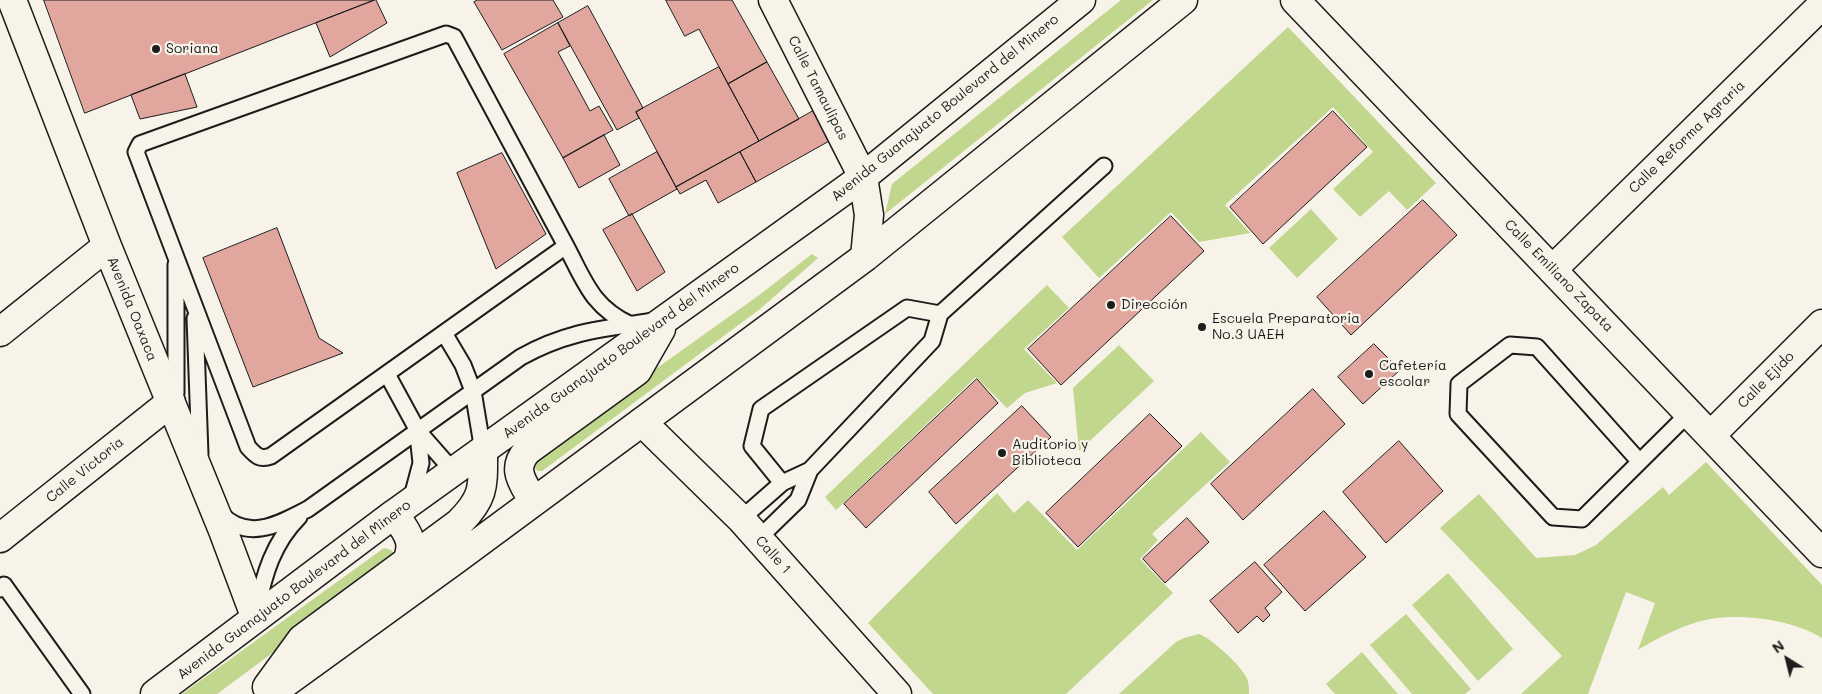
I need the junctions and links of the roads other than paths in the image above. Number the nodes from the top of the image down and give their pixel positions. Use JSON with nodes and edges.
{"nodes":[{"id":1,"x":12,"y":0,"type":"edge"},
{"id":2,"x":774,"y":0,"type":"edge"},
{"id":3,"x":1081,"y":0,"type":"edge"},
{"id":4,"x":1184,"y":0,"type":"edge"},
{"id":5,"x":1296,"y":0,"type":"edge"},
{"id":6,"x":1822,"y":5,"type":"edge"},
{"id":7,"x":1104,"y":166,"type":"dead end"},
{"id":8,"x":863,"y":177,"type":"junction"},
{"id":9,"x":107,"y":246,"type":"junction"},
{"id":10,"x":566,"y":246,"type":"junction"},
{"id":11,"x":176,"y":255,"type":"junction"},
{"id":12,"x":865,"y":258,"type":"junction"},
{"id":13,"x":1552,"y":270,"type":"junction"},
{"id":14,"x":195,"y":306,"type":"junction"},
{"id":15,"x":940,"y":314,"type":"junction"},
{"id":16,"x":667,"y":319,"type":"junction"},
{"id":17,"x":631,"y":324,"type":"junction"},
{"id":18,"x":1822,"y":324,"type":"edge"},
{"id":19,"x":0,"y":332,"type":"edge"},
{"id":20,"x":444,"y":333,"type":"junction"},
{"id":21,"x":387,"y":374,"type":"junction"},
{"id":22,"x":473,"y":391,"type":"junction"},
{"id":23,"x":171,"y":402,"type":"junction"},
{"id":24,"x":1689,"y":413,"type":"junction"},
{"id":25,"x":642,"y":422,"type":"junction"},
{"id":26,"x":418,"y":431,"type":"junction"},
{"id":27,"x":1710,"y":435,"type":"junction"},
{"id":28,"x":483,"y":451,"type":"junction"},
{"id":29,"x":1639,"y":461,"type":"junction"},
{"id":30,"x":810,"y":470,"type":"junction"},
{"id":31,"x":454,"y":472,"type":"junction"},
{"id":32,"x":201,"y":476,"type":"junction"},
{"id":33,"x":782,"y":483,"type":"junction"},
{"id":34,"x":483,"y":487,"type":"junction"},
{"id":35,"x":537,"y":492,"type":"junction"},
{"id":36,"x":213,"y":506,"type":"junction"},
{"id":37,"x":308,"y":509,"type":"junction"},
{"id":38,"x":402,"y":509,"type":"junction"},
{"id":39,"x":750,"y":529,"type":"junction"},
{"id":40,"x":0,"y":538,"type":"edge"},
{"id":41,"x":1822,"y":553,"type":"edge"},
{"id":42,"x":406,"y":563,"type":"junction"},
{"id":43,"x":0,"y":588,"type":"edge"},
{"id":44,"x":255,"y":616,"type":"junction"},
{"id":45,"x":82,"y":694,"type":"edge"},
{"id":46,"x":155,"y":694,"type":"edge"},
{"id":47,"x":262,"y":694,"type":"edge"},
{"id":48,"x":270,"y":694,"type":"edge"},
{"id":49,"x":897,"y":694,"type":"edge"}],
"edges":[{"from":1,"to":9,"type":"main road","name":"Avenida Oaxaca"},
{"from":2,"to":8,"type":"main road","name":"Calle Tamaulipas"},
{"from":3,"to":8,"type":"main road","name":"Avenida Guanajuato Boulevard del Minero"},
{"from":4,"to":12,"type":"main road"},
{"from":5,"to":13,"type":"main road","name":"Calle Emiliano Zapata"},
{"from":6,"to":13,"type":"main road","name":"Calle Reforma Agraria"},
{"from":7,"to":15,"type":"lane"},
{"from":8,"to":12,"type":"main road","name":"Calle Tamaulipas"},
{"from":8,"to":16,"type":"main road","name":"Avenida Guanajuato Boulevard del Minero"},
{"from":9,"to":19,"type":"main road"},
{"from":9,"to":23,"type":"main road","name":"Avenida Oaxaca"},
{"from":10,"to":11,"type":"lane"},
{"from":10,"to":17,"type":"lane"},
{"from":10,"to":20,"type":"lane"},
{"from":11,"to":14,"type":"lane"},
{"from":11,"to":23,"type":"lane"},
{"from":12,"to":25,"type":"main road"},
{"from":13,"to":24,"type":"main road","name":"Calle Emiliano Zapata"},
{"from":14,"to":21,"type":"lane"},
{"from":14,"to":32,"type":"lane"},
{"from":15,"to":30,"type":"lane"},
{"from":15,"to":33,"type":"lane"},
{"from":16,"to":17,"type":"lane"},
{"from":16,"to":28,"type":"main road","name":"Avenida Guanajuato Boulevard del Minero"},
{"from":16,"to":35,"type":"main road"},
{"from":17,"to":22,"type":"lane"},
{"from":18,"to":27,"type":"main road","name":"Calle Ejido"},
{"from":20,"to":21,"type":"lane"},
{"from":20,"to":22,"type":"lane"},
{"from":21,"to":26,"type":"lane"},
{"from":22,"to":26,"type":"lane"},
{"from":22,"to":28,"type":"lane"},
{"from":23,"to":32,"type":"main road","name":"Avenida Oaxaca"},
{"from":23,"to":40,"type":"main road","name":"Calle Victoria"},
{"from":24,"to":27,"type":"main road","name":"Calle Emiliano Zapata"},
{"from":24,"to":29,"type":"lane"},
{"from":25,"to":35,"type":"main road"},
{"from":25,"to":39,"type":"main road","name":"Calle 1"},
{"from":26,"to":31,"type":"lane"},
{"from":26,"to":37,"type":"lane"},
{"from":26,"to":38,"type":"lane"},
{"from":27,"to":41,"type":"main road","name":"Calle Emiliano Zapata"},
{"from":28,"to":31,"type":"main road","name":"Avenida Guanajuato Boulevard del Minero"},
{"from":28,"to":34,"type":"main road"},
{"from":29,"to":29,"type":"lane"},
{"from":30,"to":33,"type":"lane"},
{"from":30,"to":39,"type":"lane"},
{"from":31,"to":34,"type":"main road"},
{"from":31,"to":38,"type":"main road","name":"Avenida Guanajuato Boulevard del Minero"},
{"from":32,"to":36,"type":"main road","name":"Avenida Oaxaca"},
{"from":33,"to":39,"type":"lane"},
{"from":34,"to":35,"type":"main road"},
{"from":34,"to":42,"type":"main road"},
{"from":35,"to":48,"type":"main road"},
{"from":36,"to":37,"type":"lane"},
{"from":36,"to":44,"type":"main road","name":"Avenida Oaxaca"},
{"from":37,"to":44,"type":"lane"},
{"from":38,"to":42,"type":"main road"},
{"from":38,"to":44,"type":"main road","name":"Avenida Guanajuato Boulevard del Minero"},
{"from":39,"to":49,"type":"main road","name":"Calle 1"},
{"from":42,"to":47,"type":"main road"},
{"from":43,"to":45,"type":"lane"},
{"from":44,"to":46,"type":"main road","name":"Avenida Guanajuato Boulevard del Minero"}]}
